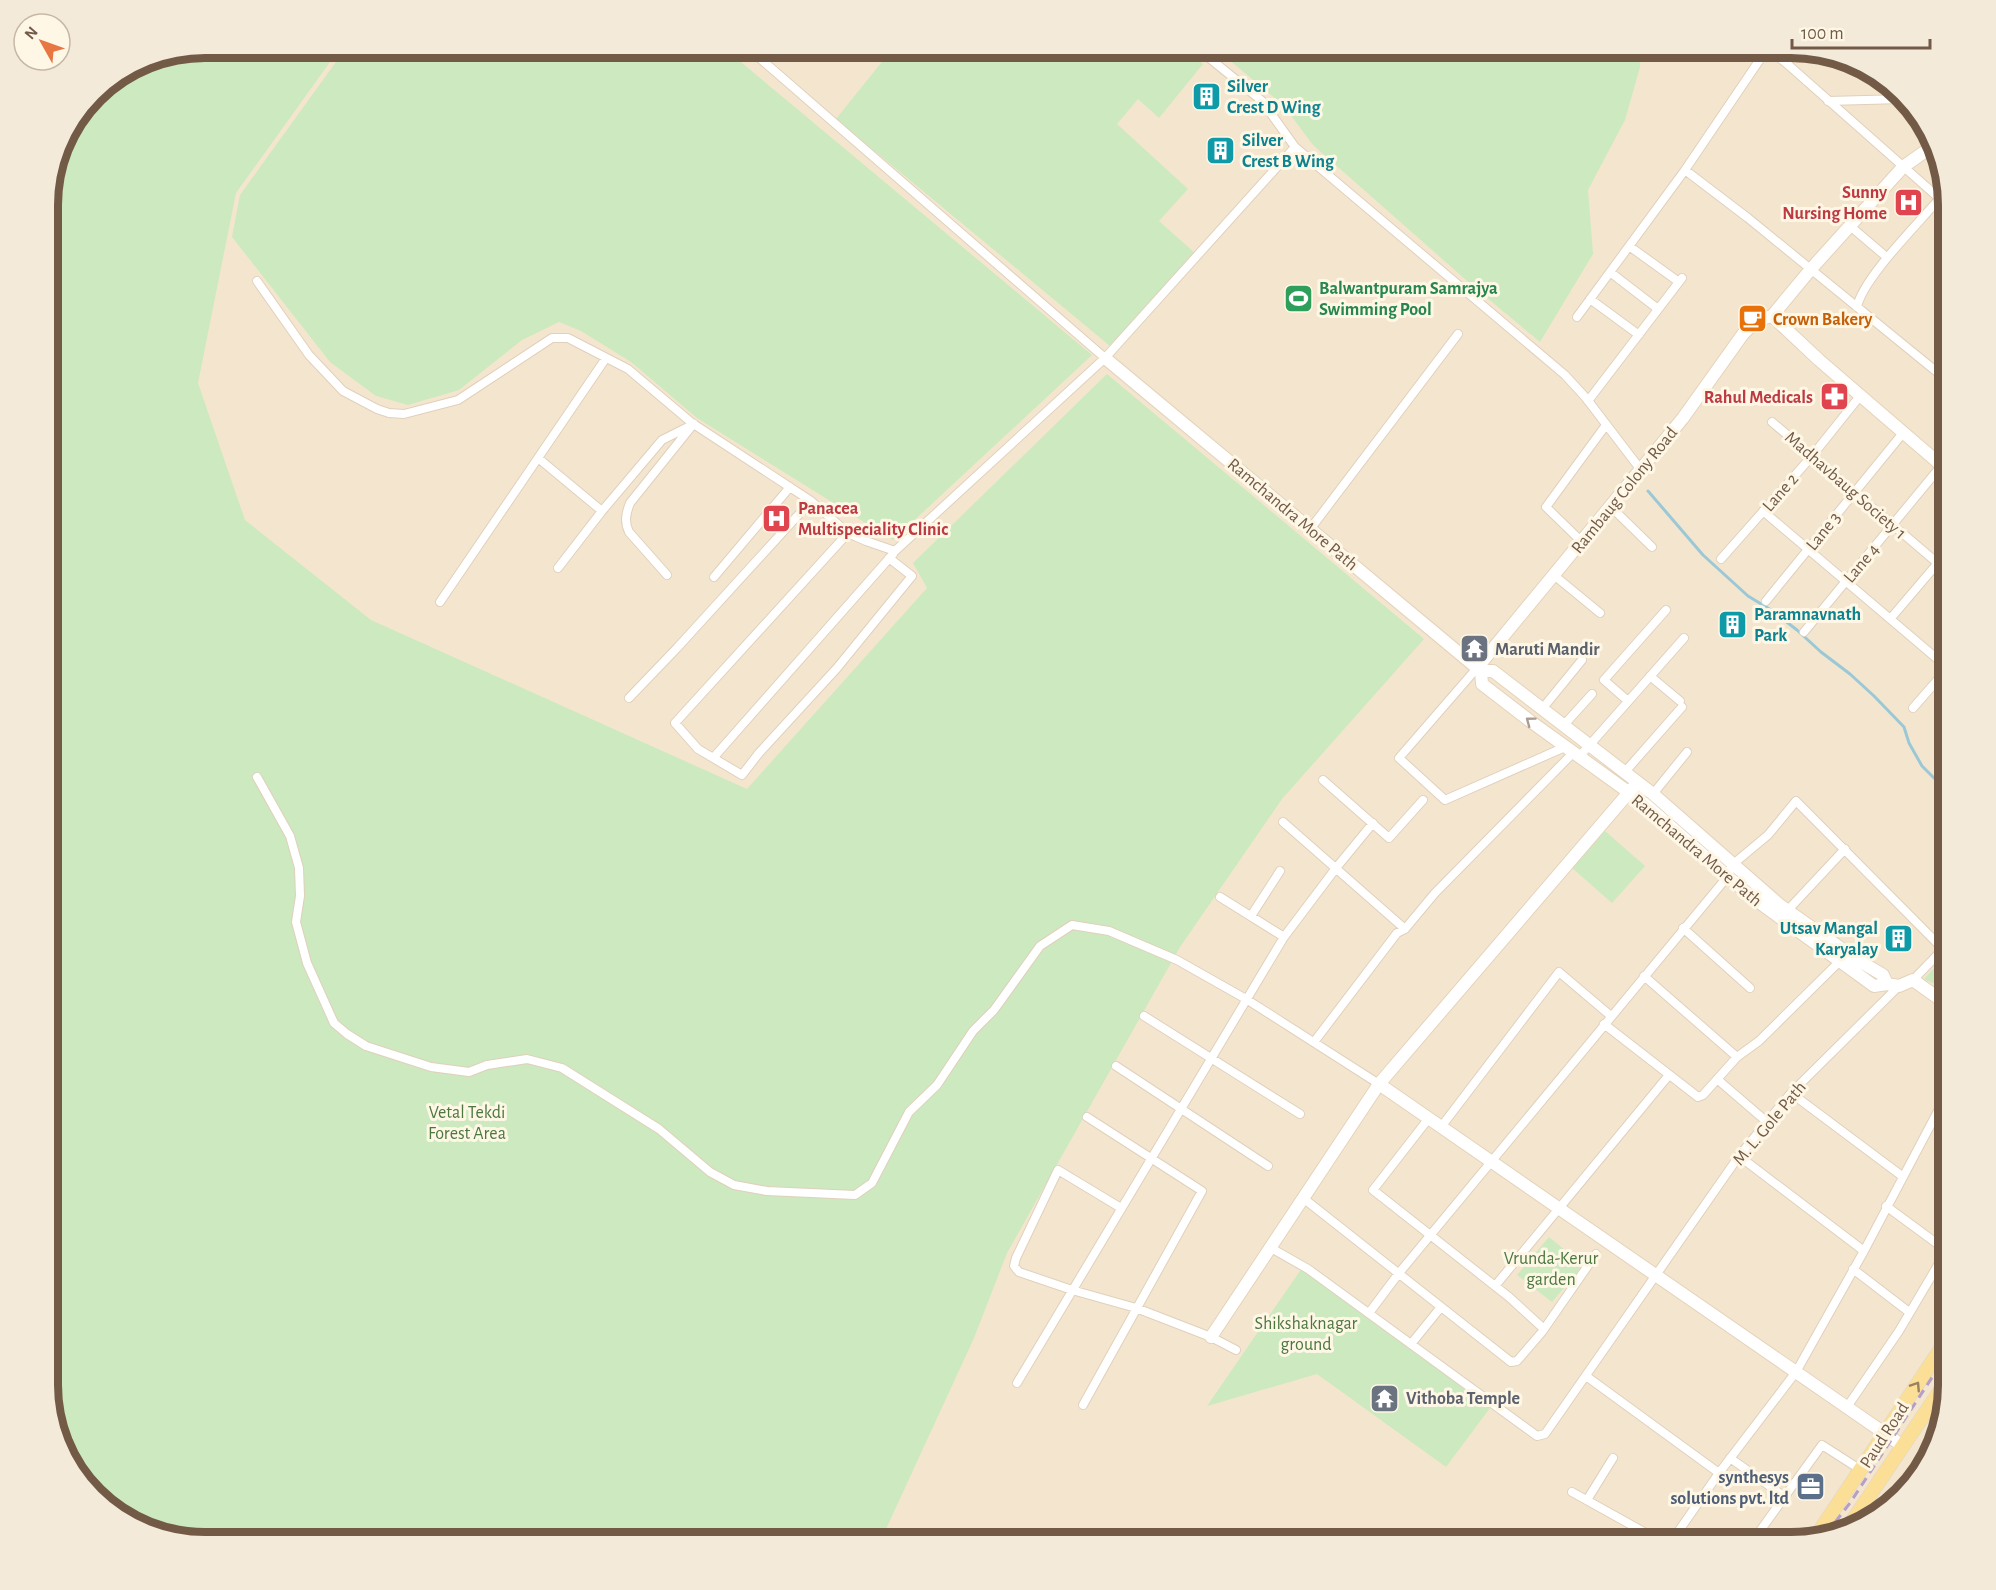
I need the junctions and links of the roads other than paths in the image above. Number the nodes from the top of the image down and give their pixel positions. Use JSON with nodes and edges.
{"nodes":[{"id":1,"x":760,"y":58,"type":"edge"},
{"id":2,"x":1209,"y":58,"type":"edge"},
{"id":3,"x":1760,"y":58,"type":"edge"},
{"id":4,"x":1777,"y":58,"type":"edge"},
{"id":5,"x":1891,"y":99,"type":"edge"},
{"id":6,"x":1828,"y":101,"type":"junction"},
{"id":7,"x":1295,"y":147,"type":"junction"},
{"id":8,"x":1927,"y":151,"type":"edge"},
{"id":9,"x":1903,"y":168,"type":"junction"},
{"id":10,"x":1685,"y":170,"type":"junction"},
{"id":11,"x":1937,"y":198,"type":"edge"},
{"id":12,"x":1938,"y":202,"type":"edge"},
{"id":13,"x":1850,"y":226,"type":"junction"},
{"id":14,"x":1629,"y":246,"type":"junction"},
{"id":15,"x":1883,"y":254,"type":"dead end"},
{"id":16,"x":1811,"y":269,"type":"junction"},
{"id":17,"x":1610,"y":272,"type":"junction"},
{"id":18,"x":257,"y":281,"type":"dead end"},
{"id":19,"x":1590,"y":299,"type":"junction"},
{"id":20,"x":1857,"y":307,"type":"junction"},
{"id":21,"x":1658,"y":309,"type":"junction"},
{"id":22,"x":1772,"y":316,"type":"junction"},
{"id":23,"x":1577,"y":317,"type":"dead end"},
{"id":24,"x":1458,"y":334,"type":"dead end"},
{"id":25,"x":1639,"y":334,"type":"junction"},
{"id":26,"x":606,"y":358,"type":"junction"},
{"id":27,"x":1105,"y":358,"type":"junction"},
{"id":28,"x":1938,"y":373,"type":"edge"},
{"id":29,"x":1860,"y":396,"type":"junction"},
{"id":30,"x":1588,"y":401,"type":"junction"},
{"id":31,"x":1772,"y":422,"type":"dead end"},
{"id":32,"x":693,"y":424,"type":"junction"},
{"id":33,"x":1606,"y":425,"type":"junction"},
{"id":34,"x":1903,"y":433,"type":"junction"},
{"id":35,"x":1812,"y":456,"type":"junction"},
{"id":36,"x":538,"y":458,"type":"junction"},
{"id":37,"x":1938,"y":462,"type":"edge"},
{"id":38,"x":1641,"y":470,"type":"junction"},
{"id":39,"x":1938,"y":476,"type":"edge"},
{"id":40,"x":790,"y":487,"type":"junction"},
{"id":41,"x":1855,"y":491,"type":"junction"},
{"id":42,"x":811,"y":501,"type":"junction"},
{"id":43,"x":1611,"y":507,"type":"junction"},
{"id":44,"x":602,"y":511,"type":"junction"},
{"id":45,"x":1763,"y":511,"type":"junction"},
{"id":46,"x":1893,"y":525,"type":"junction"},
{"id":47,"x":1311,"y":528,"type":"junction"},
{"id":48,"x":848,"y":532,"type":"junction"},
{"id":49,"x":1582,"y":542,"type":"junction"},
{"id":50,"x":1652,"y":547,"type":"dead end"},
{"id":51,"x":1809,"y":549,"type":"junction"},
{"id":52,"x":892,"y":555,"type":"junction"},
{"id":53,"x":1721,"y":559,"type":"dead end"},
{"id":54,"x":1937,"y":563,"type":"joint"},
{"id":55,"x":558,"y":568,"type":"dead end"},
{"id":56,"x":667,"y":575,"type":"dead end"},
{"id":57,"x":1555,"y":576,"type":"junction"},
{"id":58,"x":714,"y":578,"type":"dead end"},
{"id":59,"x":1847,"y":580,"type":"junction"},
{"id":60,"x":1766,"y":601,"type":"dead end"},
{"id":61,"x":440,"y":602,"type":"dead end"},
{"id":62,"x":1666,"y":610,"type":"dead end"},
{"id":63,"x":1600,"y":613,"type":"dead end"},
{"id":64,"x":1891,"y":618,"type":"junction"},
{"id":65,"x":1804,"y":632,"type":"dead end"},
{"id":66,"x":1684,"y":638,"type":"dead end"},
{"id":67,"x":1938,"y":659,"type":"edge"},
{"id":68,"x":1582,"y":660,"type":"dead end"},
{"id":69,"x":1479,"y":670,"type":"junction"},
{"id":70,"x":1650,"y":676,"type":"junction"},
{"id":71,"x":1938,"y":679,"type":"edge"},
{"id":72,"x":1592,"y":694,"type":"dead end"},
{"id":73,"x":629,"y":698,"type":"dead end"},
{"id":74,"x":1628,"y":701,"type":"junction"},
{"id":75,"x":1913,"y":708,"type":"dead end"},
{"id":76,"x":1542,"y":709,"type":"junction"},
{"id":77,"x":1563,"y":726,"type":"junction"},
{"id":78,"x":1589,"y":746,"type":"junction"},
{"id":79,"x":1572,"y":752,"type":"junction"},
{"id":80,"x":1687,"y":752,"type":"dead end"},
{"id":81,"x":714,"y":757,"type":"junction"},
{"id":82,"x":1624,"y":773,"type":"junction"},
{"id":83,"x":256,"y":777,"type":"dead end"},
{"id":84,"x":1323,"y":780,"type":"dead end"},
{"id":85,"x":1633,"y":788,"type":"junction"},
{"id":86,"x":1653,"y":794,"type":"junction"},
{"id":87,"x":1423,"y":800,"type":"dead end"},
{"id":88,"x":1282,"y":822,"type":"dead end"},
{"id":89,"x":1373,"y":823,"type":"junction"},
{"id":90,"x":1845,"y":849,"type":"junction"},
{"id":91,"x":1336,"y":868,"type":"junction"},
{"id":92,"x":1280,"y":871,"type":"dead end"},
{"id":93,"x":1730,"y":871,"type":"junction"},
{"id":94,"x":1220,"y":897,"type":"dead end"},
{"id":95,"x":1787,"y":911,"type":"junction"},
{"id":96,"x":1251,"y":916,"type":"junction"},
{"id":97,"x":1683,"y":928,"type":"junction"},
{"id":98,"x":1405,"y":929,"type":"junction"},
{"id":99,"x":1284,"y":937,"type":"junction"},
{"id":100,"x":1938,"y":939,"type":"edge"},
{"id":101,"x":1938,"y":955,"type":"edge"},
{"id":102,"x":1840,"y":961,"type":"junction"},
{"id":103,"x":1644,"y":976,"type":"junction"},
{"id":104,"x":1913,"y":980,"type":"junction"},
{"id":105,"x":1893,"y":985,"type":"junction"},
{"id":106,"x":1750,"y":988,"type":"dead end"},
{"id":107,"x":1938,"y":998,"type":"edge"},
{"id":108,"x":1246,"y":999,"type":"junction"},
{"id":109,"x":1144,"y":1016,"type":"dead end"},
{"id":110,"x":1611,"y":1016,"type":"junction"},
{"id":111,"x":1605,"y":1024,"type":"junction"},
{"id":112,"x":1314,"y":1042,"type":"junction"},
{"id":113,"x":1737,"y":1057,"type":"junction"},
{"id":114,"x":1211,"y":1058,"type":"junction"},
{"id":115,"x":1116,"y":1066,"type":"dead end"},
{"id":116,"x":1669,"y":1075,"type":"junction"},
{"id":117,"x":1717,"y":1079,"type":"junction"},
{"id":118,"x":1379,"y":1084,"type":"junction"},
{"id":119,"x":1791,"y":1094,"type":"junction"},
{"id":120,"x":1181,"y":1108,"type":"junction"},
{"id":121,"x":1938,"y":1110,"type":"edge"},
{"id":122,"x":1300,"y":1114,"type":"dead end"},
{"id":123,"x":1087,"y":1117,"type":"dead end"},
{"id":124,"x":1429,"y":1118,"type":"junction"},
{"id":125,"x":1767,"y":1122,"type":"junction"},
{"id":126,"x":1441,"y":1127,"type":"junction"},
{"id":127,"x":1739,"y":1156,"type":"junction"},
{"id":128,"x":1151,"y":1158,"type":"junction"},
{"id":129,"x":1492,"y":1162,"type":"junction"},
{"id":130,"x":1268,"y":1166,"type":"dead end"},
{"id":131,"x":1902,"y":1176,"type":"junction"},
{"id":132,"x":1303,"y":1198,"type":"junction"},
{"id":133,"x":1886,"y":1206,"type":"junction"},
{"id":134,"x":1121,"y":1208,"type":"junction"},
{"id":135,"x":1560,"y":1209,"type":"junction"},
{"id":136,"x":1431,"y":1235,"type":"junction"},
{"id":137,"x":1938,"y":1243,"type":"edge"},
{"id":138,"x":1271,"y":1248,"type":"junction"},
{"id":139,"x":1864,"y":1251,"type":"junction"},
{"id":140,"x":1596,"y":1254,"type":"dead end"},
{"id":141,"x":1938,"y":1264,"type":"edge"},
{"id":142,"x":1853,"y":1269,"type":"junction"},
{"id":143,"x":1399,"y":1273,"type":"junction"},
{"id":144,"x":1655,"y":1275,"type":"junction"},
{"id":145,"x":1495,"y":1286,"type":"junction"},
{"id":146,"x":1072,"y":1290,"type":"junction"},
{"id":147,"x":1441,"y":1307,"type":"junction"},
{"id":148,"x":1136,"y":1308,"type":"junction"},
{"id":149,"x":1910,"y":1312,"type":"junction"},
{"id":150,"x":1369,"y":1313,"type":"junction"},
{"id":151,"x":1544,"y":1329,"type":"junction"},
{"id":152,"x":1211,"y":1337,"type":"junction"},
{"id":153,"x":1411,"y":1344,"type":"junction"},
{"id":154,"x":1236,"y":1350,"type":"dead end"},
{"id":155,"x":1938,"y":1353,"type":"edge"},
{"id":156,"x":1796,"y":1372,"type":"junction"},
{"id":157,"x":1586,"y":1376,"type":"junction"},
{"id":158,"x":1017,"y":1383,"type":"dead end"},
{"id":159,"x":1937,"y":1396,"type":"edge"},
{"id":160,"x":1083,"y":1405,"type":"dead end"},
{"id":161,"x":1847,"y":1407,"type":"junction"},
{"id":162,"x":1885,"y":1433,"type":"junction"},
{"id":163,"x":1903,"y":1446,"type":"junction"},
{"id":164,"x":1613,"y":1458,"type":"dead end"},
{"id":165,"x":1730,"y":1458,"type":"junction"},
{"id":166,"x":1861,"y":1470,"type":"junction"},
{"id":167,"x":1719,"y":1473,"type":"junction"},
{"id":168,"x":1572,"y":1492,"type":"dead end"},
{"id":169,"x":1785,"y":1497,"type":"junction"},
{"id":170,"x":1587,"y":1500,"type":"junction"},
{"id":171,"x":1855,"y":1516,"type":"edge"},
{"id":172,"x":1826,"y":1527,"type":"edge"},
{"id":173,"x":1644,"y":1532,"type":"edge"},
{"id":174,"x":1678,"y":1532,"type":"edge"},
{"id":175,"x":1759,"y":1532,"type":"edge"}],
"edges":[{"from":1,"to":27,"type":"street"},
{"from":2,"to":7,"type":"street"},
{"from":3,"to":10,"type":"street"},
{"from":4,"to":6,"type":"street"},
{"from":5,"to":6,"type":"street"},
{"from":6,"to":9,"type":"street"},
{"from":7,"to":27,"type":"street"},
{"from":7,"to":30,"type":"street"},
{"from":8,"to":9,"type":"street","name":"Rambaug Colony Road"},
{"from":9,"to":11,"type":"street"},
{"from":9,"to":13,"type":"street","name":"Rambaug Colony Road"},
{"from":10,"to":14,"type":"street"},
{"from":10,"to":16,"type":"street"},
{"from":12,"to":20,"type":"street"},
{"from":13,"to":15,"type":"street"},
{"from":13,"to":16,"type":"street","name":"Rambaug Colony Road"},
{"from":14,"to":17,"type":"street"},
{"from":14,"to":21,"type":"street"},
{"from":16,"to":20,"type":"street"},
{"from":16,"to":22,"type":"street","name":"Rambaug Colony Road"},
{"from":17,"to":19,"type":"street"},
{"from":17,"to":21,"type":"street"},
{"from":18,"to":26,"type":"street"},
{"from":19,"to":23,"type":"street"},
{"from":19,"to":25,"type":"street"},
{"from":20,"to":28,"type":"street"},
{"from":21,"to":25,"type":"street"},
{"from":22,"to":29,"type":"street"},
{"from":22,"to":38,"type":"street","name":"Rambaug Colony Road"},
{"from":24,"to":47,"type":"street"},
{"from":25,"to":30,"type":"street"},
{"from":26,"to":32,"type":"street"},
{"from":26,"to":36,"type":"street"},
{"from":27,"to":47,"type":"street","name":"Ramchandra More Path"},
{"from":27,"to":52,"type":"street"},
{"from":29,"to":34,"type":"street"},
{"from":29,"to":35,"type":"street","name":"Lane 2"},
{"from":30,"to":33,"type":"street"},
{"from":31,"to":35,"type":"street","name":"Madhavbaug Society 1"},
{"from":32,"to":40,"type":"street"},
{"from":32,"to":44,"type":"street"},
{"from":32,"to":56,"type":"street"},
{"from":33,"to":38,"type":"street"},
{"from":33,"to":49,"type":"street"},
{"from":34,"to":37,"type":"street"},
{"from":34,"to":41,"type":"street","name":"Lane 3"},
{"from":35,"to":41,"type":"street","name":"Madhavbaug Society 1"},
{"from":35,"to":45,"type":"street","name":"Lane 2"},
{"from":36,"to":44,"type":"street"},
{"from":36,"to":61,"type":"street"},
{"from":38,"to":43,"type":"street","name":"Rambaug Colony Road"},
{"from":39,"to":46,"type":"street","name":"Lane 4"},
{"from":40,"to":42,"type":"street"},
{"from":40,"to":58,"type":"street"},
{"from":41,"to":46,"type":"street","name":"Madhavbaug Society 1"},
{"from":41,"to":51,"type":"street","name":"Lane 3"},
{"from":42,"to":48,"type":"street"},
{"from":42,"to":73,"type":"street"},
{"from":43,"to":49,"type":"street","name":"Rambaug Colony Road"},
{"from":43,"to":50,"type":"street"},
{"from":44,"to":55,"type":"street"},
{"from":45,"to":51,"type":"street"},
{"from":45,"to":53,"type":"street","name":"Lane 2"},
{"from":46,"to":54,"type":"street","name":"Madhavbaug Society 1"},
{"from":46,"to":59,"type":"street","name":"Lane 4"},
{"from":47,"to":69,"type":"street","name":"Ramchandra More Path"},
{"from":48,"to":52,"type":"street"},
{"from":48,"to":81,"type":"street"},
{"from":49,"to":57,"type":"street","name":"Rambaug Colony Road"},
{"from":51,"to":59,"type":"street"},
{"from":51,"to":60,"type":"street","name":"Lane 3"},
{"from":52,"to":81,"type":"street"},
{"from":52,"to":81,"type":"street"},
{"from":54,"to":64,"type":"street"},
{"from":57,"to":63,"type":"street"},
{"from":57,"to":69,"type":"street","name":"Rambaug Colony Road"},
{"from":59,"to":64,"type":"street"},
{"from":59,"to":65,"type":"street","name":"Lane 4"},
{"from":62,"to":74,"type":"street"},
{"from":64,"to":67,"type":"street"},
{"from":66,"to":70,"type":"street"},
{"from":68,"to":76,"type":"street"},
{"from":69,"to":76,"type":"street","name":"Ramchandra More Path"},
{"from":79,"to":69,"type":"street","name":"Ramchandra More Path","one_way":true},
{"from":69,"to":79,"type":"street"},
{"from":70,"to":74,"type":"street"},
{"from":70,"to":82,"type":"street"},
{"from":71,"to":75,"type":"street"},
{"from":72,"to":77,"type":"street"},
{"from":74,"to":78,"type":"street"},
{"from":76,"to":77,"type":"street","name":"Ramchandra More Path"},
{"from":77,"to":78,"type":"street","name":"Ramchandra More Path"},
{"from":78,"to":79,"type":"street"},
{"from":78,"to":82,"type":"street","name":"Ramchandra More Path"},
{"from":79,"to":85,"type":"street","name":"Ramchandra More Path"},
{"from":79,"to":98,"type":"street"},
{"from":80,"to":86,"type":"street"},
{"from":82,"to":85,"type":"street","name":"Ramchandra More Path"},
{"from":83,"to":108,"type":"street"},
{"from":84,"to":89,"type":"street"},
{"from":85,"to":86,"type":"street","name":"Ramchandra More Path"},
{"from":85,"to":93,"type":"street","name":"Ramchandra More Path"},
{"from":85,"to":118,"type":"street"},
{"from":86,"to":93,"type":"street","name":"Ramchandra More Path"},
{"from":87,"to":89,"type":"street"},
{"from":88,"to":91,"type":"street"},
{"from":89,"to":91,"type":"street"},
{"from":90,"to":93,"type":"street"},
{"from":90,"to":95,"type":"street"},
{"from":90,"to":100,"type":"street"},
{"from":91,"to":98,"type":"street"},
{"from":91,"to":99,"type":"street"},
{"from":92,"to":96,"type":"street"},
{"from":93,"to":95,"type":"street","name":"Ramchandra More Path"},
{"from":93,"to":97,"type":"street"},
{"from":93,"to":102,"type":"street","name":"Ramchandra More Path"},
{"from":94,"to":96,"type":"street"},
{"from":95,"to":105,"type":"street","name":"Ramchandra More Path"},
{"from":96,"to":99,"type":"street"},
{"from":97,"to":103,"type":"street"},
{"from":97,"to":106,"type":"street"},
{"from":98,"to":112,"type":"street"},
{"from":99,"to":108,"type":"street"},
{"from":101,"to":104,"type":"street"},
{"from":102,"to":105,"type":"street","name":"Ramchandra More Path"},
{"from":102,"to":113,"type":"street"},
{"from":103,"to":110,"type":"street"},
{"from":103,"to":113,"type":"street"},
{"from":104,"to":105,"type":"street"},
{"from":104,"to":107,"type":"street"},
{"from":105,"to":119,"type":"street","name":"M. L. Gole Path"},
{"from":108,"to":112,"type":"street"},
{"from":108,"to":114,"type":"street"},
{"from":109,"to":114,"type":"street"},
{"from":110,"to":111,"type":"street"},
{"from":110,"to":126,"type":"street"},
{"from":111,"to":116,"type":"street"},
{"from":111,"to":129,"type":"street"},
{"from":112,"to":118,"type":"street"},
{"from":113,"to":117,"type":"street"},
{"from":114,"to":120,"type":"street"},
{"from":114,"to":122,"type":"street"},
{"from":115,"to":120,"type":"street"},
{"from":116,"to":117,"type":"street"},
{"from":116,"to":135,"type":"street"},
{"from":117,"to":125,"type":"street"},
{"from":118,"to":124,"type":"street"},
{"from":118,"to":132,"type":"street"},
{"from":119,"to":125,"type":"street","name":"M. L. Gole Path"},
{"from":119,"to":131,"type":"street"},
{"from":120,"to":128,"type":"street"},
{"from":120,"to":130,"type":"street"},
{"from":121,"to":131,"type":"street"},
{"from":123,"to":128,"type":"street"},
{"from":124,"to":126,"type":"street"},
{"from":124,"to":136,"type":"street"},
{"from":125,"to":127,"type":"street","name":"M. L. Gole Path"},
{"from":126,"to":129,"type":"street"},
{"from":127,"to":139,"type":"street"},
{"from":127,"to":144,"type":"street","name":"M. L. Gole Path"},
{"from":128,"to":134,"type":"street"},
{"from":128,"to":148,"type":"street"},
{"from":129,"to":135,"type":"street"},
{"from":129,"to":136,"type":"street"},
{"from":131,"to":133,"type":"street"},
{"from":132,"to":138,"type":"street"},
{"from":132,"to":143,"type":"street"},
{"from":133,"to":137,"type":"street"},
{"from":133,"to":139,"type":"street"},
{"from":134,"to":146,"type":"street"},
{"from":134,"to":146,"type":"street"},
{"from":135,"to":144,"type":"street"},
{"from":135,"to":145,"type":"street"},
{"from":136,"to":143,"type":"street"},
{"from":136,"to":145,"type":"street"},
{"from":138,"to":150,"type":"street"},
{"from":138,"to":152,"type":"street"},
{"from":139,"to":142,"type":"street"},
{"from":140,"to":151,"type":"street"},
{"from":141,"to":149,"type":"street"},
{"from":142,"to":149,"type":"street"},
{"from":142,"to":156,"type":"street"},
{"from":143,"to":147,"type":"street"},
{"from":143,"to":150,"type":"street"},
{"from":144,"to":156,"type":"street"},
{"from":144,"to":157,"type":"street","name":"M. L. Gole Path"},
{"from":145,"to":151,"type":"street"},
{"from":146,"to":148,"type":"street"},
{"from":146,"to":158,"type":"street"},
{"from":147,"to":151,"type":"street"},
{"from":147,"to":153,"type":"street"},
{"from":148,"to":152,"type":"street"},
{"from":148,"to":160,"type":"street"},
{"from":149,"to":161,"type":"street"},
{"from":150,"to":153,"type":"street"},
{"from":152,"to":154,"type":"street"},
{"from":153,"to":157,"type":"street","name":"M. L. Gole Path"},
{"from":162,"to":155,"type":"main road","name":"Paud Road","one_way":true},
{"from":156,"to":161,"type":"street"},
{"from":156,"to":165,"type":"street"},
{"from":157,"to":167,"type":"street"},
{"from":159,"to":163,"type":"main road","name":"Paud Road"},
{"from":161,"to":162,"type":"street"},
{"from":162,"to":163,"type":"street"},
{"from":162,"to":166,"type":"main road","name":"Paud Road"},
{"from":163,"to":171,"type":"main road","name":"Paud Road"},
{"from":164,"to":170,"type":"street"},
{"from":165,"to":167,"type":"street"},
{"from":165,"to":169,"type":"street"},
{"from":166,"to":169,"type":"street"},
{"from":166,"to":172,"type":"main road","name":"Paud Road"},
{"from":167,"to":174,"type":"street"},
{"from":168,"to":170,"type":"street"},
{"from":169,"to":175,"type":"street"},
{"from":170,"to":173,"type":"street"}]}
